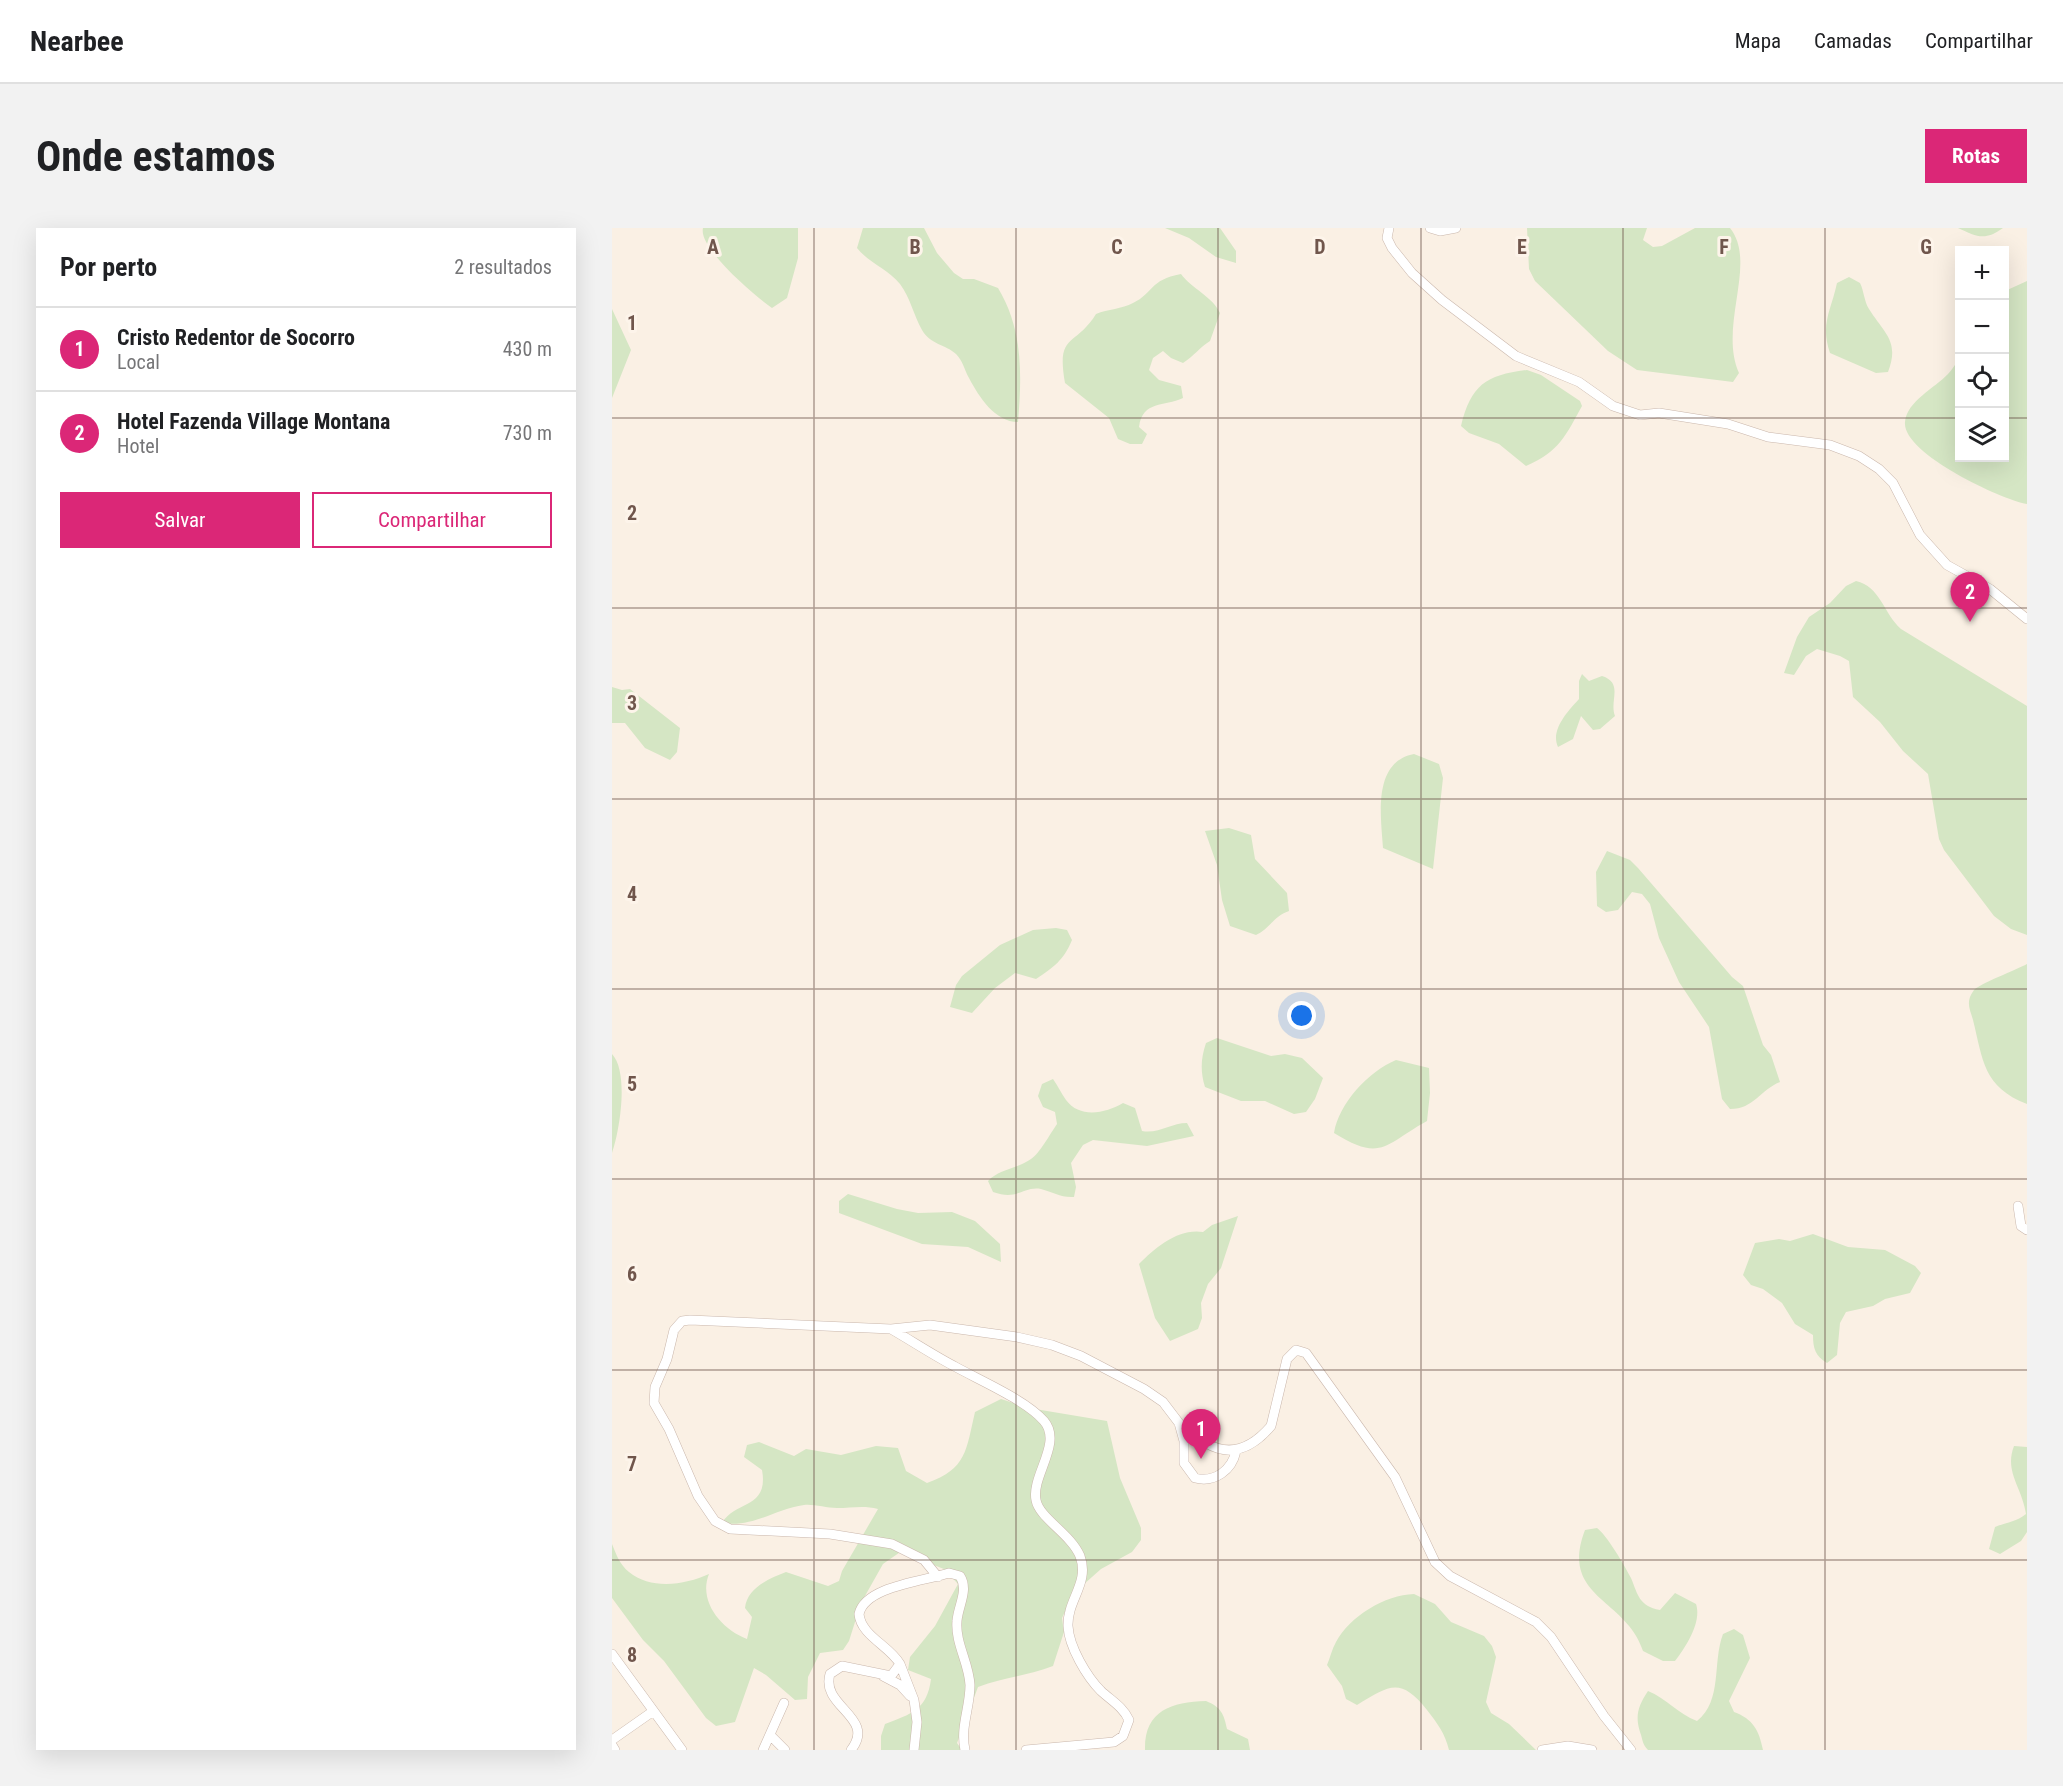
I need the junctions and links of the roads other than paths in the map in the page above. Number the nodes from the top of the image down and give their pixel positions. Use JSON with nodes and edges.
{"nodes":[{"id":1,"x":1389,"y":228,"type":"edge"},
{"id":2,"x":1430,"y":228,"type":"edge"},
{"id":3,"x":1456,"y":228,"type":"edge"},
{"id":4,"x":2027,"y":619,"type":"edge"},
{"id":5,"x":2018,"y":1206,"type":"dead end"},
{"id":6,"x":2027,"y":1230,"type":"edge"},
{"id":7,"x":891,"y":1329,"type":"junction"},
{"id":8,"x":1206,"y":1443,"type":"dead end"},
{"id":9,"x":1236,"y":1451,"type":"junction"},
{"id":10,"x":938,"y":1577,"type":"junction"},
{"id":11,"x":612,"y":1654,"type":"edge"},
{"id":12,"x":900,"y":1664,"type":"junction"},
{"id":13,"x":883,"y":1676,"type":"junction"},
{"id":14,"x":914,"y":1700,"type":"junction"},
{"id":15,"x":784,"y":1703,"type":"dead end"},
{"id":16,"x":652,"y":1712,"type":"junction"},
{"id":17,"x":770,"y":1735,"type":"junction"},
{"id":18,"x":612,"y":1740,"type":"edge"},
{"id":19,"x":612,"y":1745,"type":"edge"},
{"id":20,"x":615,"y":1750,"type":"edge"},
{"id":21,"x":682,"y":1750,"type":"edge"},
{"id":22,"x":763,"y":1750,"type":"edge"},
{"id":23,"x":785,"y":1750,"type":"edge"},
{"id":24,"x":851,"y":1750,"type":"edge"},
{"id":25,"x":914,"y":1750,"type":"edge"},
{"id":26,"x":965,"y":1750,"type":"edge"},
{"id":27,"x":1026,"y":1750,"type":"edge"},
{"id":28,"x":1542,"y":1750,"type":"edge"},
{"id":29,"x":1592,"y":1750,"type":"edge"},
{"id":30,"x":1631,"y":1750,"type":"edge"}],
"edges":[{"from":1,"to":4,"type":"street"},
{"from":2,"to":3,"type":"street"},
{"from":5,"to":6,"type":"street"},
{"from":7,"to":9,"type":"street"},
{"from":7,"to":10,"type":"street"},
{"from":7,"to":27,"type":"street"},
{"from":8,"to":9,"type":"street"},
{"from":9,"to":30,"type":"street"},
{"from":10,"to":12,"type":"street"},
{"from":10,"to":26,"type":"street"},
{"from":11,"to":16,"type":"street"},
{"from":12,"to":13,"type":"street"},
{"from":12,"to":14,"type":"street"},
{"from":13,"to":14,"type":"street"},
{"from":13,"to":24,"type":"street"},
{"from":14,"to":25,"type":"street"},
{"from":15,"to":17,"type":"street"},
{"from":16,"to":18,"type":"street"},
{"from":16,"to":21,"type":"street"},
{"from":17,"to":22,"type":"street"},
{"from":17,"to":23,"type":"street"},
{"from":19,"to":20,"type":"street"},
{"from":28,"to":29,"type":"street"}]}
